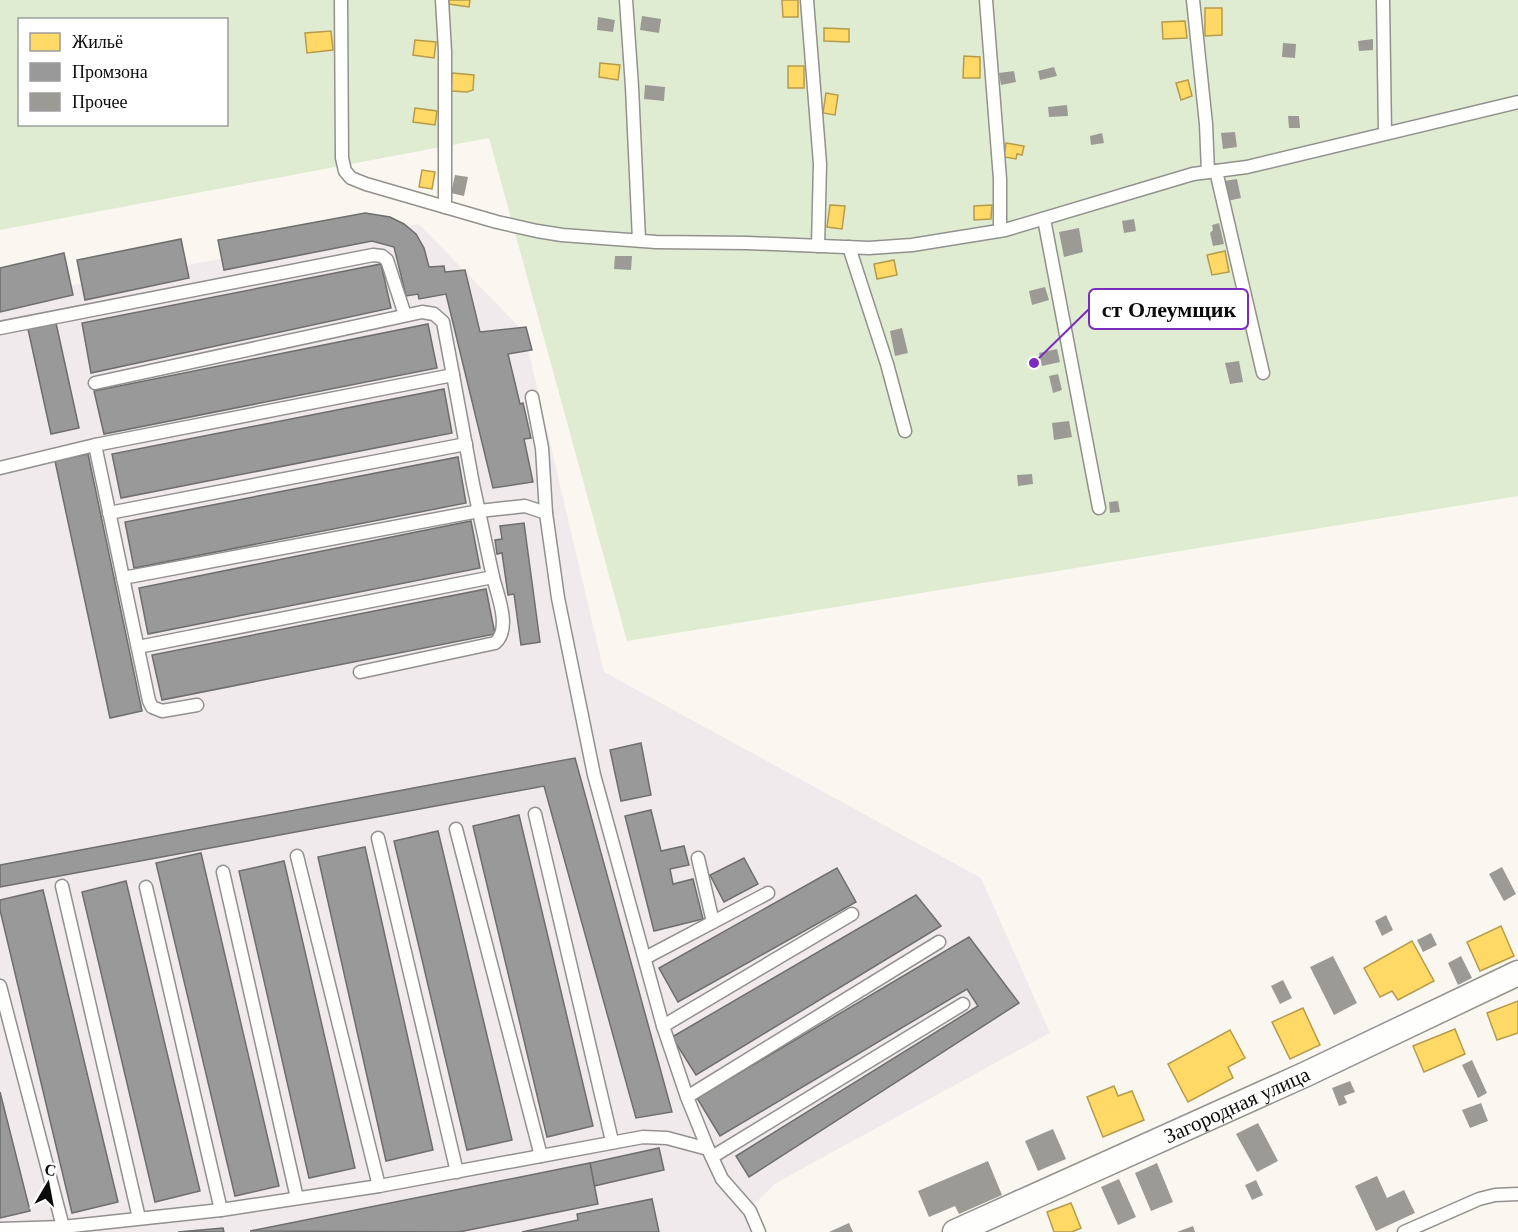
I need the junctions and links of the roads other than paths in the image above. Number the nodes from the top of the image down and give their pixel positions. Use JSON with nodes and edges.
{"nodes":[{"id":1,"x":341,"y":0,"type":"edge"},
{"id":2,"x":442,"y":0,"type":"edge"},
{"id":3,"x":626,"y":0,"type":"edge"},
{"id":4,"x":807,"y":0,"type":"edge"},
{"id":5,"x":986,"y":0,"type":"edge"},
{"id":6,"x":1193,"y":0,"type":"edge"},
{"id":7,"x":1383,"y":0,"type":"edge"},
{"id":8,"x":1518,"y":102,"type":"edge"},
{"id":9,"x":1385,"y":133,"type":"junction"},
{"id":10,"x":1212,"y":172,"type":"junction"},
{"id":11,"x":445,"y":207,"type":"junction"},
{"id":12,"x":1044,"y":219,"type":"junction"},
{"id":13,"x":1000,"y":230,"type":"junction"},
{"id":14,"x":639,"y":240,"type":"junction"},
{"id":15,"x":818,"y":246,"type":"junction"},
{"id":16,"x":849,"y":247,"type":"junction"},
{"id":17,"x":405,"y":315,"type":"junction"},
{"id":18,"x":0,"y":328,"type":"edge"},
{"id":19,"x":1263,"y":373,"type":"dead end"},
{"id":20,"x":453,"y":375,"type":"junction"},
{"id":21,"x":95,"y":383,"type":"dead end"},
{"id":22,"x":532,"y":397,"type":"dead end"},
{"id":23,"x":905,"y":431,"type":"dead end"},
{"id":24,"x":465,"y":444,"type":"junction"},
{"id":25,"x":95,"y":445,"type":"junction"},
{"id":26,"x":0,"y":468,"type":"edge"},
{"id":27,"x":1099,"y":508,"type":"dead end"},
{"id":28,"x":479,"y":511,"type":"junction"},
{"id":29,"x":109,"y":513,"type":"junction"},
{"id":30,"x":546,"y":513,"type":"junction"},
{"id":31,"x":493,"y":577,"type":"junction"},
{"id":32,"x":123,"y":578,"type":"junction"},
{"id":33,"x":138,"y":647,"type":"junction"},
{"id":34,"x":360,"y":672,"type":"dead end"},
{"id":35,"x":197,"y":705,"type":"dead end"},
{"id":36,"x":536,"y":814,"type":"dead end"},
{"id":37,"x":456,"y":829,"type":"dead end"},
{"id":38,"x":378,"y":838,"type":"dead end"},
{"id":39,"x":297,"y":856,"type":"dead end"},
{"id":40,"x":698,"y":858,"type":"dead end"},
{"id":41,"x":223,"y":872,"type":"dead end"},
{"id":42,"x":62,"y":886,"type":"dead end"},
{"id":43,"x":146,"y":888,"type":"dead end"},
{"id":44,"x":768,"y":893,"type":"dead end"},
{"id":45,"x":852,"y":914,"type":"dead end"},
{"id":46,"x":713,"y":922,"type":"junction"},
{"id":47,"x":939,"y":942,"type":"dead end"},
{"id":48,"x":645,"y":958,"type":"junction"},
{"id":49,"x":1518,"y":974,"type":"edge"},
{"id":50,"x":0,"y":986,"type":"edge"},
{"id":51,"x":963,"y":1004,"type":"dead end"},
{"id":52,"x":663,"y":1026,"type":"junction"},
{"id":53,"x":687,"y":1097,"type":"junction"},
{"id":54,"x":612,"y":1142,"type":"junction"},
{"id":55,"x":710,"y":1153,"type":"junction"},
{"id":56,"x":541,"y":1156,"type":"junction"},
{"id":57,"x":457,"y":1172,"type":"junction"},
{"id":58,"x":379,"y":1186,"type":"junction"},
{"id":59,"x":1518,"y":1194,"type":"edge"},
{"id":60,"x":297,"y":1198,"type":"junction"},
{"id":61,"x":221,"y":1210,"type":"junction"},
{"id":62,"x":139,"y":1218,"type":"junction"},
{"id":63,"x":63,"y":1227,"type":"junction"},
{"id":64,"x":0,"y":1229,"type":"edge"},
{"id":65,"x":759,"y":1232,"type":"edge"},
{"id":66,"x":955,"y":1232,"type":"edge"},
{"id":67,"x":1404,"y":1232,"type":"edge"}],
"edges":[{"from":1,"to":11,"type":"lane"},
{"from":2,"to":11,"type":"lane"},
{"from":3,"to":14,"type":"lane"},
{"from":4,"to":15,"type":"lane"},
{"from":5,"to":13,"type":"lane"},
{"from":6,"to":10,"type":"lane"},
{"from":7,"to":9,"type":"lane"},
{"from":8,"to":9,"type":"lane"},
{"from":9,"to":10,"type":"lane"},
{"from":10,"to":12,"type":"lane"},
{"from":10,"to":19,"type":"lane"},
{"from":11,"to":14,"type":"lane"},
{"from":12,"to":13,"type":"lane"},
{"from":12,"to":27,"type":"lane"},
{"from":13,"to":16,"type":"lane"},
{"from":14,"to":15,"type":"lane"},
{"from":15,"to":16,"type":"lane"},
{"from":16,"to":23,"type":"lane"},
{"from":17,"to":18,"type":"lane"},
{"from":17,"to":20,"type":"lane"},
{"from":17,"to":21,"type":"lane"},
{"from":20,"to":24,"type":"lane"},
{"from":20,"to":25,"type":"lane"},
{"from":22,"to":30,"type":"lane"},
{"from":24,"to":28,"type":"lane"},
{"from":24,"to":29,"type":"lane"},
{"from":25,"to":26,"type":"lane"},
{"from":25,"to":29,"type":"lane"},
{"from":28,"to":30,"type":"lane"},
{"from":28,"to":31,"type":"lane"},
{"from":28,"to":32,"type":"lane"},
{"from":29,"to":32,"type":"lane"},
{"from":30,"to":48,"type":"lane"},
{"from":31,"to":33,"type":"lane"},
{"from":31,"to":34,"type":"lane"},
{"from":32,"to":33,"type":"lane"},
{"from":33,"to":35,"type":"lane"},
{"from":36,"to":54,"type":"lane"},
{"from":37,"to":56,"type":"lane"},
{"from":38,"to":57,"type":"lane"},
{"from":39,"to":58,"type":"lane"},
{"from":40,"to":46,"type":"lane"},
{"from":41,"to":60,"type":"lane"},
{"from":42,"to":62,"type":"lane"},
{"from":43,"to":61,"type":"lane"},
{"from":44,"to":46,"type":"lane"},
{"from":45,"to":52,"type":"lane"},
{"from":46,"to":48,"type":"lane"},
{"from":47,"to":53,"type":"lane"},
{"from":48,"to":52,"type":"lane"},
{"from":49,"to":66,"type":"street","name":"Загородная улица"},
{"from":50,"to":63,"type":"lane"},
{"from":51,"to":55,"type":"lane"},
{"from":52,"to":53,"type":"lane"},
{"from":53,"to":55,"type":"lane"},
{"from":54,"to":55,"type":"lane"},
{"from":54,"to":56,"type":"lane"},
{"from":55,"to":65,"type":"lane"},
{"from":56,"to":57,"type":"lane"},
{"from":57,"to":58,"type":"lane"},
{"from":58,"to":60,"type":"lane"},
{"from":59,"to":67,"type":"lane"},
{"from":60,"to":61,"type":"lane"},
{"from":61,"to":62,"type":"lane"},
{"from":62,"to":63,"type":"lane"},
{"from":63,"to":64,"type":"lane"}]}
